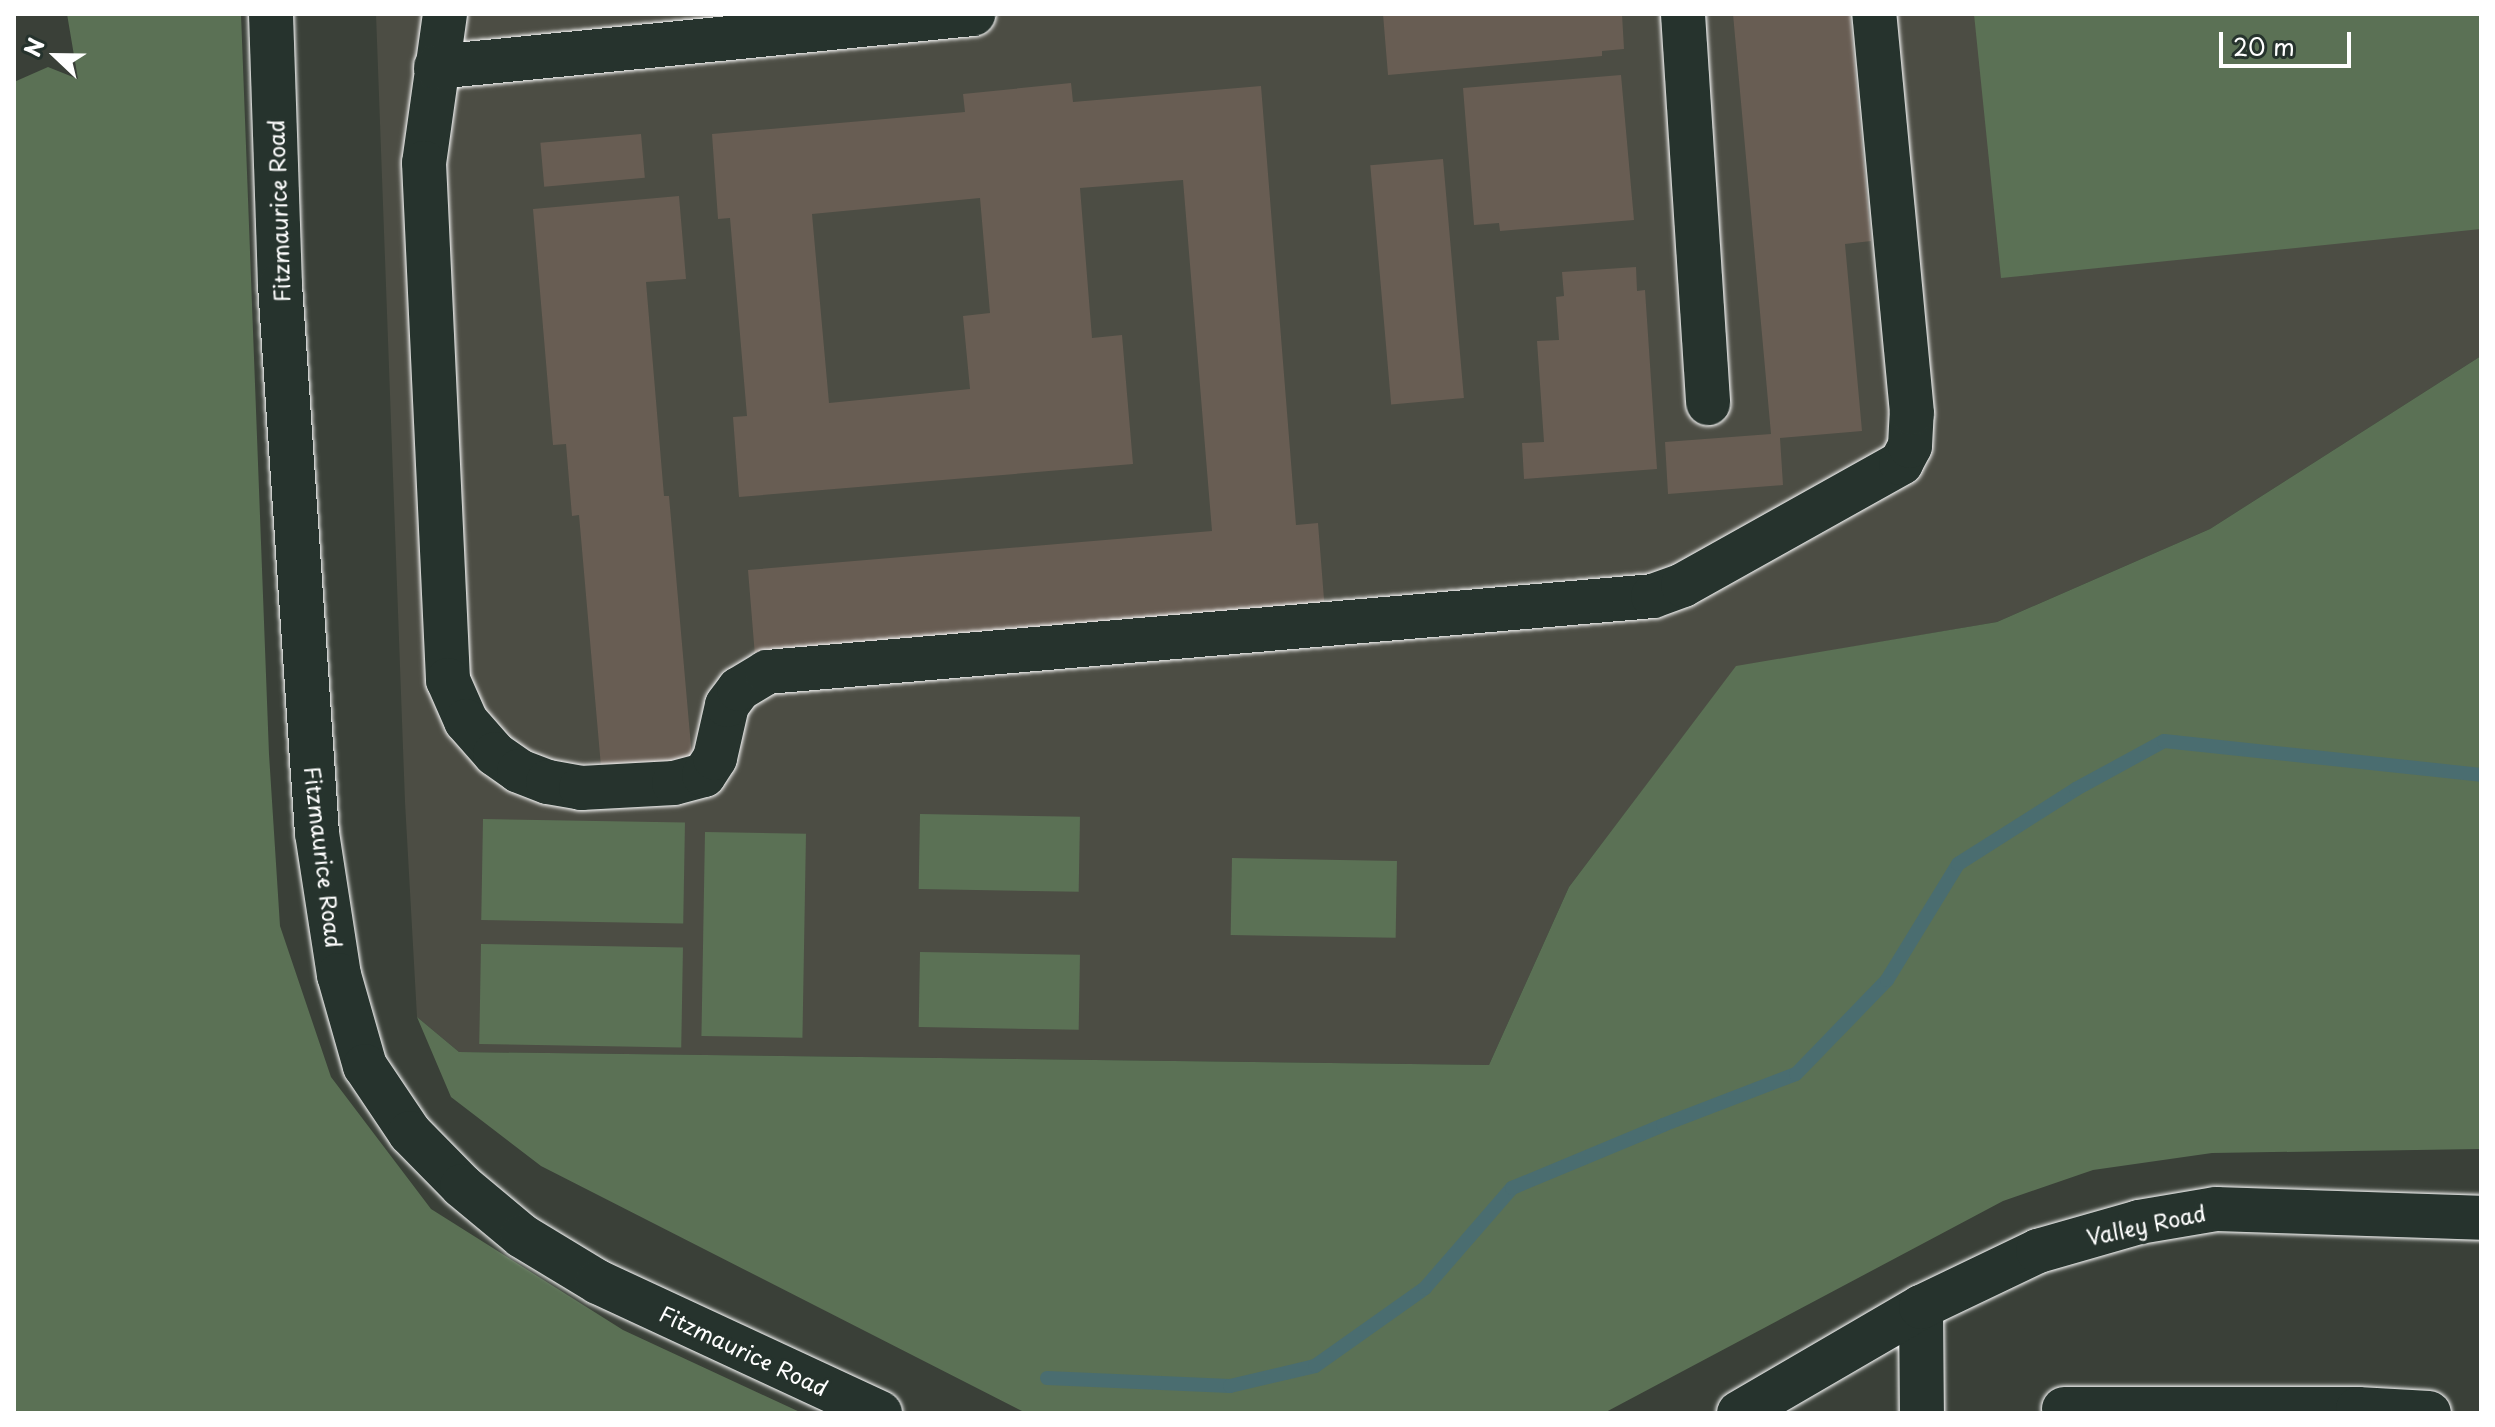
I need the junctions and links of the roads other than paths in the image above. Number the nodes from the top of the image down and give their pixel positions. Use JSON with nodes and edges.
{"nodes":[{"id":1,"x":271,"y":14,"type":"edge"},
{"id":2,"x":445,"y":14,"type":"edge"},
{"id":3,"x":973,"y":14,"type":"edge"},
{"id":4,"x":1683,"y":14,"type":"edge"},
{"id":5,"x":1874,"y":14,"type":"edge"},
{"id":6,"x":436,"y":67,"type":"junction"},
{"id":7,"x":1708,"y":403,"type":"dead end"},
{"id":8,"x":2481,"y":1218,"type":"edge"},
{"id":9,"x":1921,"y":1307,"type":"junction"},
{"id":10,"x":2064,"y":1409,"type":"dead end"},
{"id":11,"x":2358,"y":1411,"type":"edge"},
{"id":12,"x":880,"y":1413,"type":"edge"},
{"id":13,"x":1739,"y":1413,"type":"edge"},
{"id":14,"x":1922,"y":1413,"type":"edge"},
{"id":15,"x":2429,"y":1413,"type":"edge"}],
"edges":[{"from":1,"to":12,"type":"street","name":"Fitzmaurice Road"},
{"from":2,"to":6,"type":"street"},
{"from":3,"to":6,"type":"street"},
{"from":4,"to":7,"type":"street"},
{"from":5,"to":6,"type":"street"},
{"from":8,"to":9,"type":"street","name":"Valley Road"},
{"from":9,"to":13,"type":"street"},
{"from":9,"to":14,"type":"street"},
{"from":10,"to":11,"type":"street"},
{"from":11,"to":15,"type":"street"}]}
